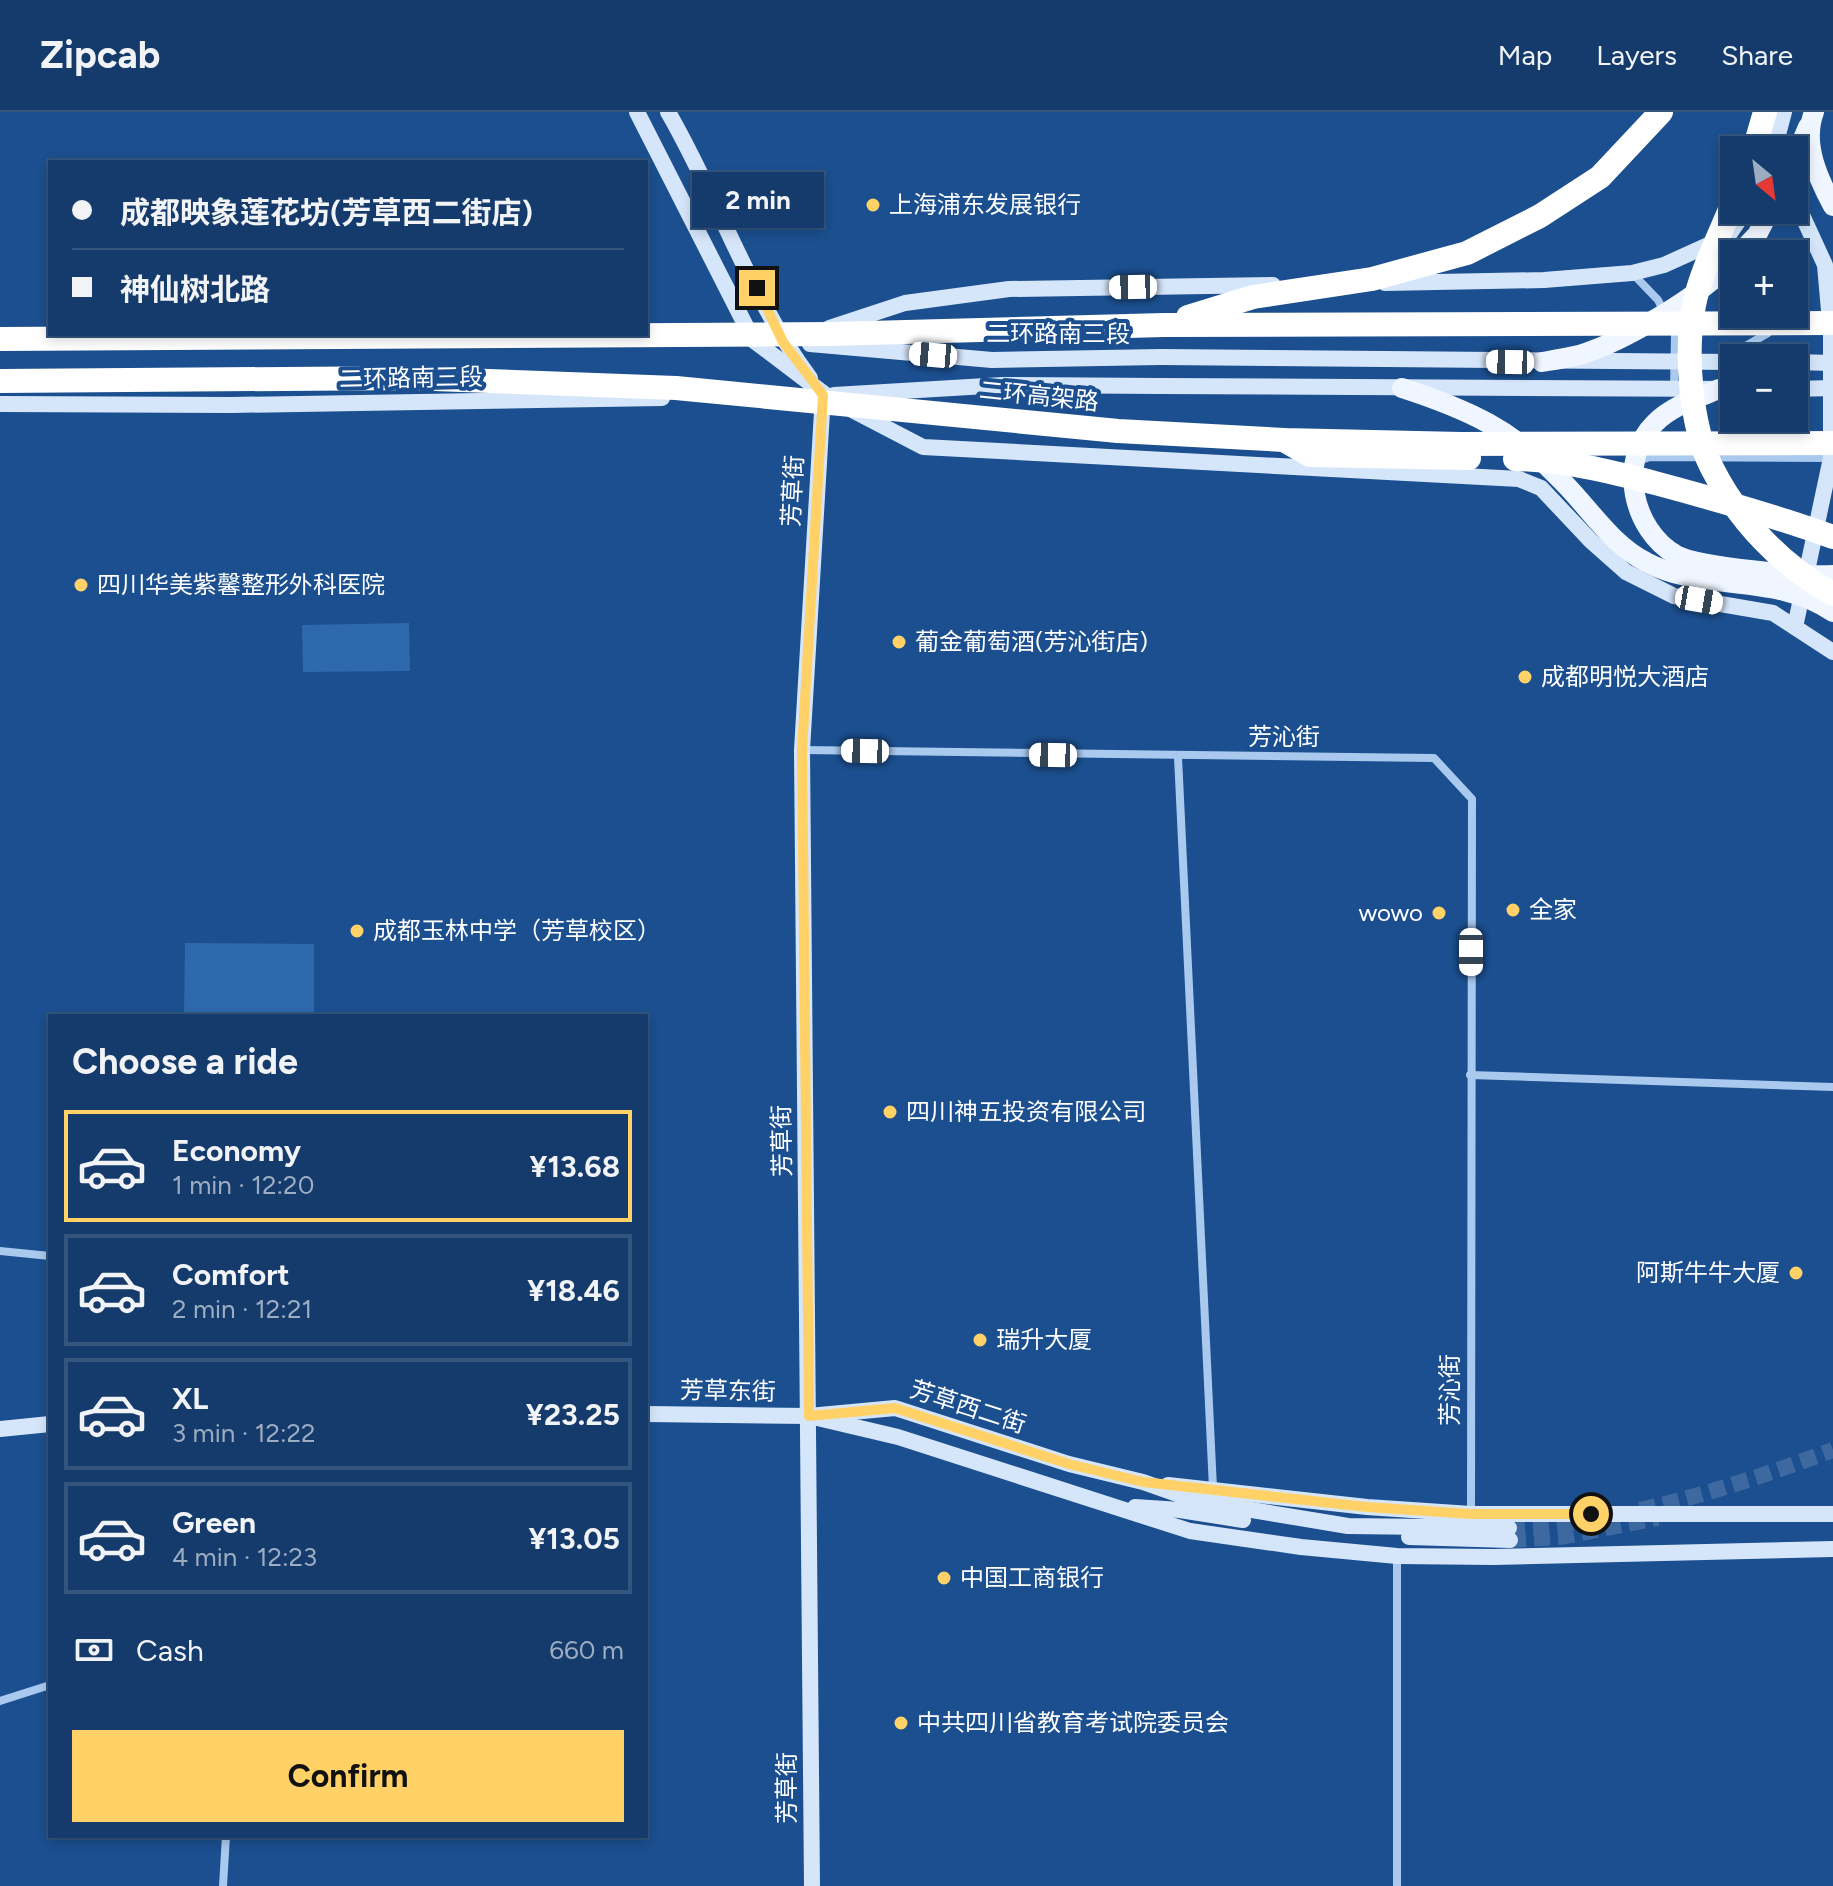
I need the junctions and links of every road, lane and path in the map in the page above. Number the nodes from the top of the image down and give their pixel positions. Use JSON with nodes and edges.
{"nodes":[{"id":1,"x":637,"y":112,"type":"edge"},
{"id":2,"x":668,"y":112,"type":"edge"},
{"id":3,"x":1661,"y":112,"type":"edge"},
{"id":4,"x":1765,"y":112,"type":"edge"},
{"id":5,"x":1784,"y":112,"type":"edge"},
{"id":6,"x":1813,"y":115,"type":"edge"},
{"id":7,"x":1758,"y":136,"type":"edge"},
{"id":8,"x":1778,"y":136,"type":"edge"},
{"id":9,"x":1804,"y":136,"type":"edge"},
{"id":10,"x":1833,"y":206,"type":"edge"},
{"id":11,"x":1725,"y":224,"type":"edge"},
{"id":12,"x":1736,"y":224,"type":"edge"},
{"id":13,"x":1806,"y":224,"type":"edge"},
{"id":14,"x":1720,"y":271,"type":"edge"},
{"id":15,"x":1632,"y":273,"type":"junction"},
{"id":16,"x":1164,"y":325,"type":"junction"},
{"id":17,"x":1832,"y":330,"type":"edge"},
{"id":18,"x":1768,"y":333,"type":"junction"},
{"id":19,"x":1675,"y":334,"type":"junction"},
{"id":20,"x":611,"y":336,"type":"edge"},
{"id":21,"x":648,"y":336,"type":"edge"},
{"id":22,"x":0,"y":339,"type":"edge"},
{"id":23,"x":753,"y":340,"type":"junction"},
{"id":24,"x":783,"y":342,"type":"junction"},
{"id":25,"x":1542,"y":362,"type":"junction"},
{"id":26,"x":1720,"y":362,"type":"edge"},
{"id":27,"x":1808,"y":362,"type":"edge"},
{"id":28,"x":1833,"y":363,"type":"edge"},
{"id":29,"x":0,"y":381,"type":"edge"},
{"id":30,"x":1402,"y":388,"type":"junction"},
{"id":31,"x":1833,"y":388,"type":"edge"},
{"id":32,"x":1720,"y":389,"type":"edge"},
{"id":33,"x":1808,"y":389,"type":"edge"},
{"id":34,"x":1720,"y":391,"type":"edge"},
{"id":35,"x":823,"y":395,"type":"junction"},
{"id":36,"x":0,"y":404,"type":"edge"},
{"id":37,"x":1670,"y":423,"type":"dead end"},
{"id":38,"x":1663,"y":435,"type":"dead end"},
{"id":39,"x":1284,"y":440,"type":"junction"},
{"id":40,"x":1832,"y":453,"type":"edge"},
{"id":41,"x":1650,"y":457,"type":"junction"},
{"id":42,"x":1753,"y":458,"type":"junction"},
{"id":43,"x":1582,"y":477,"type":"dead end"},
{"id":44,"x":1568,"y":480,"type":"dead end"},
{"id":45,"x":1541,"y":488,"type":"junction"},
{"id":46,"x":1833,"y":537,"type":"edge"},
{"id":47,"x":1833,"y":575,"type":"edge"},
{"id":48,"x":1833,"y":594,"type":"edge"},
{"id":49,"x":1833,"y":612,"type":"edge"},
{"id":50,"x":1795,"y":627,"type":"junction"},
{"id":51,"x":1833,"y":652,"type":"edge"},
{"id":52,"x":802,"y":750,"type":"junction"},
{"id":53,"x":1178,"y":757,"type":"junction"},
{"id":54,"x":1470,"y":1075,"type":"junction"},
{"id":55,"x":1833,"y":1087,"type":"edge"},
{"id":56,"x":0,"y":1251,"type":"edge"},
{"id":57,"x":48,"y":1256,"type":"edge"},
{"id":58,"x":648,"y":1414,"type":"edge"},
{"id":59,"x":809,"y":1416,"type":"junction"},
{"id":60,"x":48,"y":1424,"type":"edge"},
{"id":61,"x":0,"y":1429,"type":"edge"},
{"id":62,"x":1143,"y":1482,"type":"junction"},
{"id":63,"x":1213,"y":1488,"type":"junction"},
{"id":64,"x":1117,"y":1506,"type":"junction"},
{"id":65,"x":1471,"y":1514,"type":"junction"},
{"id":66,"x":1833,"y":1514,"type":"edge"},
{"id":67,"x":1833,"y":1549,"type":"edge"},
{"id":68,"x":1397,"y":1556,"type":"junction"},
{"id":69,"x":48,"y":1686,"type":"edge"},
{"id":70,"x":0,"y":1701,"type":"edge"},
{"id":71,"x":226,"y":1838,"type":"edge"},
{"id":72,"x":223,"y":1886,"type":"edge"},
{"id":73,"x":812,"y":1886,"type":"edge"},
{"id":74,"x":1397,"y":1886,"type":"edge"}],
"edges":[{"from":1,"to":23,"type":"main road"},
{"from":2,"to":24,"type":"main road"},
{"from":3,"to":16,"type":"highway","bridge":true},
{"from":4,"to":7,"type":"highway"},
{"from":5,"to":8,"type":"main road"},
{"from":6,"to":9,"type":"main road"},
{"from":6,"to":10,"type":"main road"},
{"from":11,"to":48,"type":"highway","bridge":true},
{"from":12,"to":15,"type":"main road"},
{"from":13,"to":17,"type":"main road"},
{"from":14,"to":25,"type":"main road","bridge":true},
{"from":15,"to":19,"type":"street"},
{"from":15,"to":24,"type":"main road"},
{"from":16,"to":17,"type":"highway","bridge":true},
{"from":16,"to":21,"type":"highway","bridge":true},
{"from":17,"to":18,"type":"street"},
{"from":17,"to":40,"type":"main road"},
{"from":18,"to":19,"type":"street"},
{"from":18,"to":42,"type":"street"},
{"from":19,"to":37,"type":"street"},
{"from":20,"to":22,"type":"highway","bridge":true},
{"from":22,"to":23,"type":"main road","name":"二环路南三段"},
{"from":23,"to":24,"type":"main road","name":"二环路南三段"},
{"from":23,"to":35,"type":"main road"},
{"from":24,"to":25,"type":"main road","name":"二环路南三段","bridge":true},
{"from":24,"to":35,"type":"main road"},
{"from":25,"to":26,"type":"main road","name":"二环路南三段","bridge":true},
{"from":27,"to":28,"type":"main road","bridge":true},
{"from":29,"to":39,"type":"highway","name":"二环高架路","bridge":true},
{"from":30,"to":32,"type":"main road","name":"二环路南三段","bridge":true},
{"from":30,"to":35,"type":"main road","name":"二环路南三段","bridge":true},
{"from":30,"to":49,"type":"main road","bridge":true},
{"from":31,"to":33,"type":"main road","bridge":true},
{"from":34,"to":47,"type":"main road","bridge":true},
{"from":35,"to":36,"type":"main road","name":"二环路南三段"},
{"from":35,"to":45,"type":"main road"},
{"from":35,"to":52,"type":"main road","name":"芳草街"},
{"from":38,"to":41,"type":"street"},
{"from":39,"to":40,"type":"highway","name":"二环高架路","bridge":true},
{"from":39,"to":46,"type":"highway","bridge":true},
{"from":40,"to":42,"type":"street"},
{"from":40,"to":50,"type":"main road"},
{"from":41,"to":42,"type":"street"},
{"from":41,"to":43,"type":"street"},
{"from":44,"to":45,"type":"street"},
{"from":45,"to":50,"type":"main road"},
{"from":50,"to":51,"type":"main road"},
{"from":52,"to":53,"type":"street","name":"芳沁街"},
{"from":52,"to":59,"type":"main road","name":"芳草街"},
{"from":53,"to":54,"type":"street","name":"芳沁街"},
{"from":53,"to":63,"type":"street"},
{"from":54,"to":55,"type":"street"},
{"from":54,"to":65,"type":"street","name":"芳沁街"},
{"from":56,"to":57,"type":"street"},
{"from":58,"to":59,"type":"main road","name":"芳草东街"},
{"from":59,"to":62,"type":"main road","name":"芳草西二街"},
{"from":59,"to":64,"type":"main road","name":"芳草西二街"},
{"from":59,"to":73,"type":"main road","name":"芳草街"},
{"from":60,"to":61,"type":"main road"},
{"from":62,"to":63,"type":"main road"},
{"from":62,"to":64,"type":"main road"},
{"from":63,"to":65,"type":"main road"},
{"from":64,"to":68,"type":"main road"},
{"from":65,"to":66,"type":"main road"},
{"from":67,"to":68,"type":"main road"},
{"from":68,"to":74,"type":"street"},
{"from":69,"to":70,"type":"street"},
{"from":71,"to":72,"type":"street"}]}
